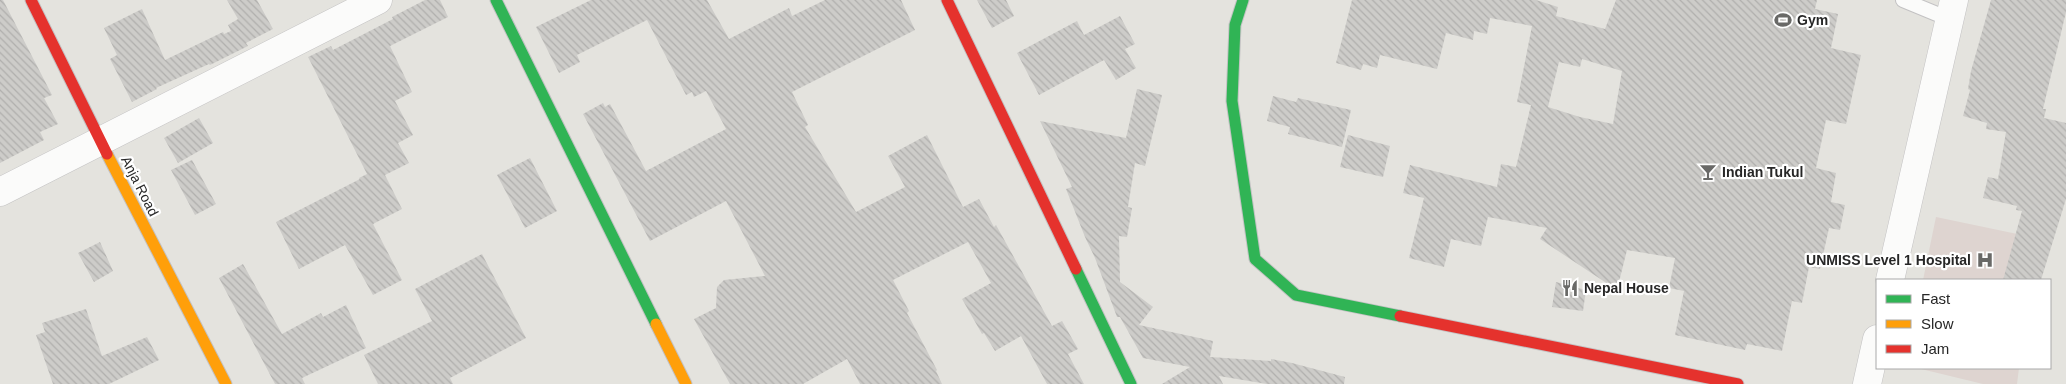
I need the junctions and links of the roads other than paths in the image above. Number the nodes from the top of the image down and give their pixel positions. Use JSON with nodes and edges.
{"nodes":[{"id":1,"x":31,"y":0,"type":"edge"},
{"id":2,"x":378,"y":0,"type":"edge"},
{"id":3,"x":496,"y":0,"type":"edge"},
{"id":4,"x":947,"y":0,"type":"edge"},
{"id":5,"x":1243,"y":0,"type":"edge"},
{"id":6,"x":1902,"y":0,"type":"edge"},
{"id":7,"x":1952,"y":9,"type":"edge"},
{"id":8,"x":100,"y":141,"type":"junction"},
{"id":9,"x":0,"y":192,"type":"edge"},
{"id":10,"x":1890,"y":279,"type":"edge"},
{"id":11,"x":1876,"y":344,"type":"edge"},
{"id":12,"x":226,"y":384,"type":"edge"},
{"id":13,"x":686,"y":384,"type":"edge"},
{"id":14,"x":1131,"y":384,"type":"edge"},
{"id":15,"x":1738,"y":384,"type":"edge"},
{"id":16,"x":1867,"y":384,"type":"edge"}],
"edges":[{"from":1,"to":8,"type":"street","name":"Anja Road"},
{"from":2,"to":8,"type":"street"},
{"from":3,"to":13,"type":"street"},
{"from":4,"to":14,"type":"street"},
{"from":5,"to":15,"type":"street"},
{"from":6,"to":7,"type":"lane"},
{"from":7,"to":10,"type":"street"},
{"from":8,"to":9,"type":"street"},
{"from":8,"to":12,"type":"street","name":"Anja Road"},
{"from":11,"to":16,"type":"street"}]}
